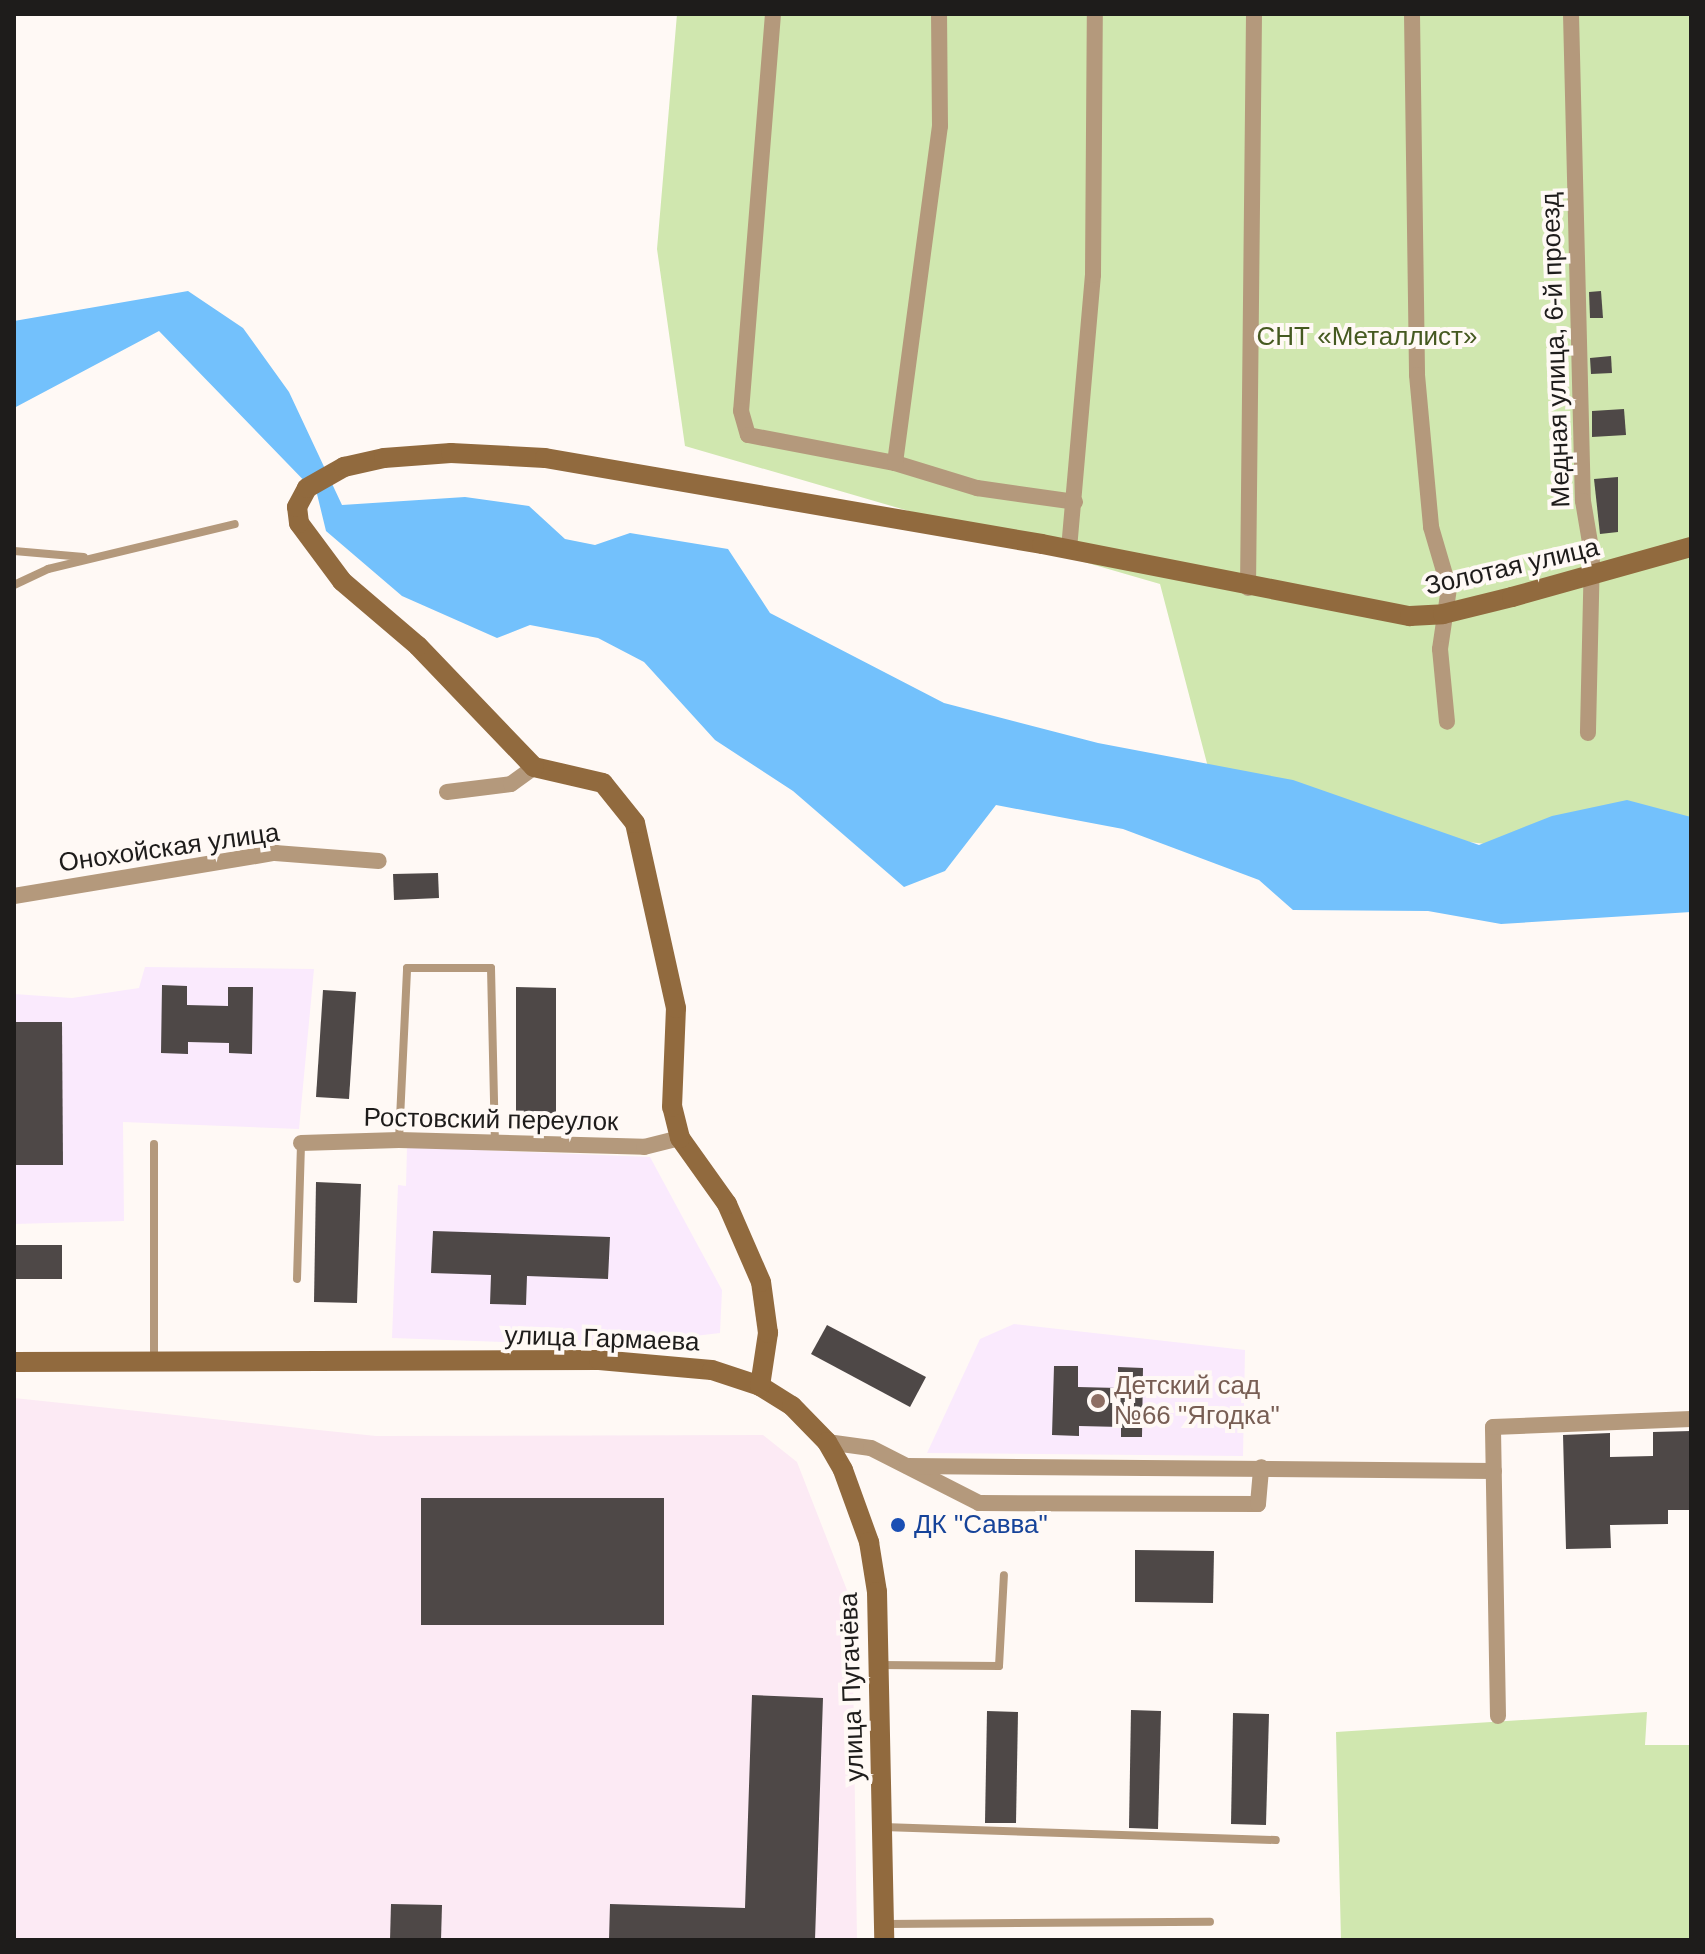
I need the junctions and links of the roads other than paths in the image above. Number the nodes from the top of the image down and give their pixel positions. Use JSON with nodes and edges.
{"nodes":[{"id":1,"x":773,"y":14,"type":"edge"},
{"id":2,"x":939,"y":14,"type":"edge"},
{"id":3,"x":1095,"y":14,"type":"edge"},
{"id":4,"x":1254,"y":14,"type":"edge"},
{"id":5,"x":1412,"y":14,"type":"edge"},
{"id":6,"x":1571,"y":14,"type":"edge"},
{"id":7,"x":895,"y":463,"type":"junction"},
{"id":8,"x":1075,"y":502,"type":"junction"},
{"id":9,"x":235,"y":524,"type":"dead end"},
{"id":10,"x":1691,"y":547,"type":"edge"},
{"id":11,"x":1069,"y":549,"type":"junction"},
{"id":12,"x":14,"y":551,"type":"edge"},
{"id":13,"x":93,"y":558,"type":"junction"},
{"id":14,"x":1589,"y":577,"type":"junction"},
{"id":15,"x":14,"y":585,"type":"edge"},
{"id":16,"x":1248,"y":588,"type":"junction"},
{"id":17,"x":1443,"y":614,"type":"junction"},
{"id":18,"x":1447,"y":722,"type":"dead end"},
{"id":19,"x":1588,"y":733,"type":"dead end"},
{"id":20,"x":534,"y":767,"type":"junction"},
{"id":21,"x":447,"y":792,"type":"dead end"},
{"id":22,"x":379,"y":861,"type":"dead end"},
{"id":23,"x":14,"y":896,"type":"edge"},
{"id":24,"x":680,"y":1138,"type":"junction"},
{"id":25,"x":399,"y":1140,"type":"junction"},
{"id":26,"x":495,"y":1142,"type":"junction"},
{"id":27,"x":301,"y":1143,"type":"joint"},
{"id":28,"x":154,"y":1144,"type":"dead end"},
{"id":29,"x":297,"y":1279,"type":"dead end"},
{"id":30,"x":14,"y":1362,"type":"edge"},
{"id":31,"x":154,"y":1362,"type":"junction"},
{"id":32,"x":760,"y":1386,"type":"junction"},
{"id":33,"x":1691,"y":1419,"type":"edge"},
{"id":34,"x":827,"y":1442,"type":"junction"},
{"id":35,"x":907,"y":1466,"type":"junction"},
{"id":36,"x":1261,"y":1467,"type":"junction"},
{"id":37,"x":1494,"y":1471,"type":"junction"},
{"id":38,"x":1004,"y":1575,"type":"dead end"},
{"id":39,"x":878,"y":1665,"type":"junction"},
{"id":40,"x":1498,"y":1716,"type":"dead end"},
{"id":41,"x":882,"y":1827,"type":"junction"},
{"id":42,"x":1276,"y":1840,"type":"dead end"},
{"id":43,"x":1210,"y":1922,"type":"dead end"},
{"id":44,"x":884,"y":1932,"type":"edge"}],
"edges":[{"from":1,"to":7,"type":"street"},
{"from":2,"to":7,"type":"street"},
{"from":3,"to":8,"type":"street"},
{"from":4,"to":16,"type":"street"},
{"from":5,"to":17,"type":"street"},
{"from":6,"to":14,"type":"street","name":"Медная улица, 6-й проезд"},
{"from":7,"to":8,"type":"street"},
{"from":8,"to":11,"type":"street"},
{"from":9,"to":13,"type":"lane"},
{"from":10,"to":14,"type":"street","name":"Золотая улица"},
{"from":11,"to":16,"type":"street","name":"Золотая улица"},
{"from":11,"to":20,"type":"street","name":"Золотая улица"},
{"from":12,"to":13,"type":"lane"},
{"from":13,"to":15,"type":"lane"},
{"from":14,"to":17,"type":"street","name":"Золотая улица"},
{"from":14,"to":19,"type":"street","name":"Медная улица, 6-й проезд"},
{"from":16,"to":17,"type":"street","name":"Золотая улица"},
{"from":17,"to":18,"type":"street"},
{"from":20,"to":21,"type":"street"},
{"from":20,"to":24,"type":"street"},
{"from":22,"to":23,"type":"street","name":"Онохойская улица"},
{"from":24,"to":26,"type":"street","name":"Ростовский переулок"},
{"from":24,"to":32,"type":"street"},
{"from":25,"to":26,"type":"street","name":"Ростовский переулок"},
{"from":25,"to":26,"type":"lane"},
{"from":25,"to":27,"type":"street","name":"Ростовский переулок"},
{"from":27,"to":29,"type":"lane"},
{"from":28,"to":31,"type":"lane"},
{"from":30,"to":31,"type":"street","name":"улица Гармаева"},
{"from":31,"to":32,"type":"street","name":"улица Гармаева"},
{"from":32,"to":34,"type":"street","name":"улица Гармаева"},
{"from":33,"to":37,"type":"street"},
{"from":34,"to":35,"type":"street"},
{"from":34,"to":39,"type":"street","name":"улица Пугачёва"},
{"from":35,"to":36,"type":"street"},
{"from":35,"to":36,"type":"street"},
{"from":36,"to":37,"type":"street"},
{"from":37,"to":40,"type":"street"},
{"from":38,"to":39,"type":"lane"},
{"from":39,"to":41,"type":"street","name":"улица Пугачёва"},
{"from":41,"to":42,"type":"lane"},
{"from":41,"to":44,"type":"street","name":"улица Пугачёва"},
{"from":43,"to":44,"type":"lane"}]}
